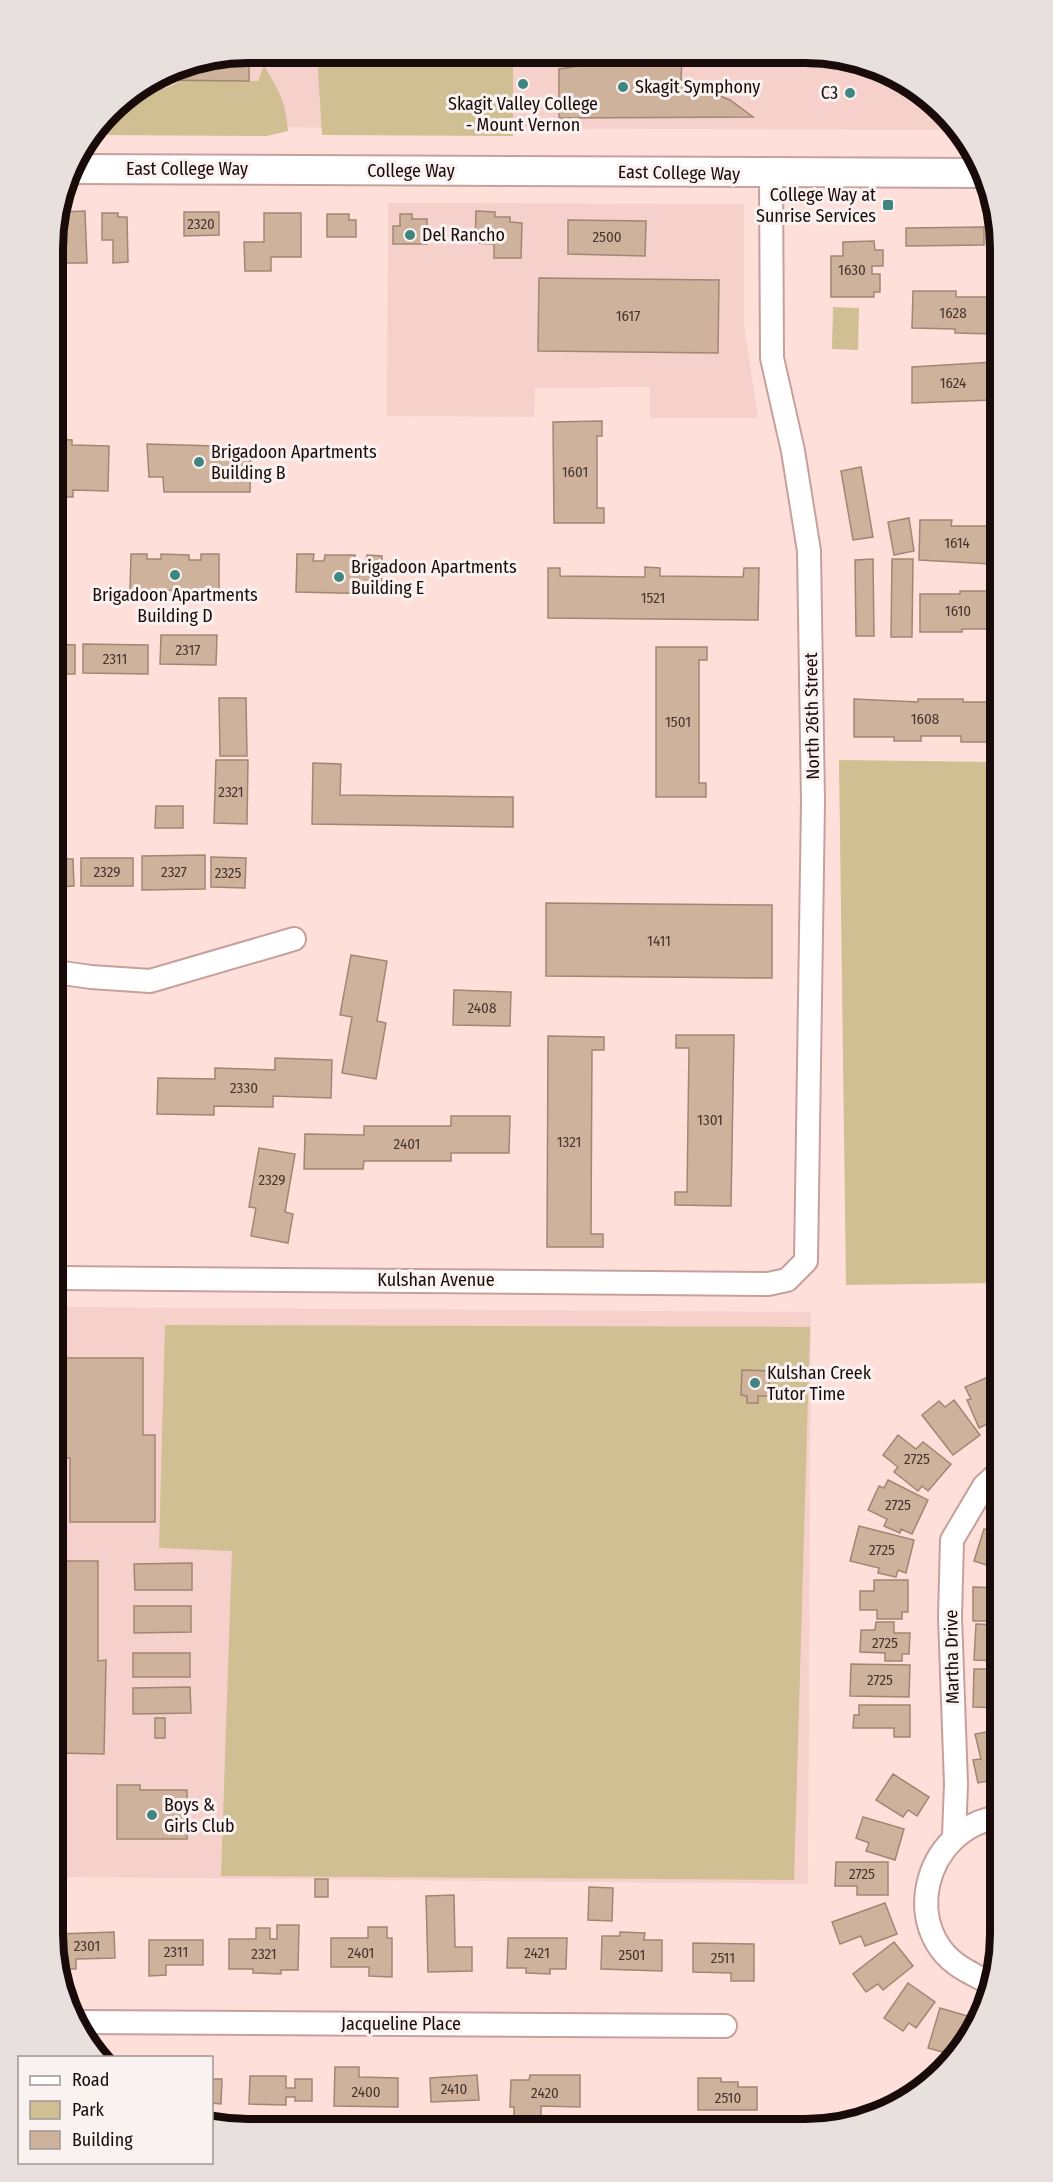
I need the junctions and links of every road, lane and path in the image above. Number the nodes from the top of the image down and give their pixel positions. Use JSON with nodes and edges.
{"nodes":[{"id":1,"x":81,"y":169,"type":"edge"},
{"id":2,"x":303,"y":170,"type":"joint"},
{"id":3,"x":519,"y":172,"type":"joint"},
{"id":4,"x":974,"y":173,"type":"edge"},
{"id":5,"x":771,"y":174,"type":"junction"},
{"id":6,"x":294,"y":939,"type":"dead end"},
{"id":7,"x":63,"y":973,"type":"edge"},
{"id":8,"x":806,"y":1261,"type":"joint"},
{"id":9,"x":63,"y":1278,"type":"edge"},
{"id":10,"x":990,"y":1482,"type":"edge"},
{"id":11,"x":990,"y":1818,"type":"edge"},
{"id":12,"x":954,"y":1836,"type":"junction"},
{"id":13,"x":985,"y":1979,"type":"edge"},
{"id":14,"x":85,"y":2022,"type":"edge"},
{"id":15,"x":725,"y":2026,"type":"dead end"}],
"edges":[{"from":1,"to":2,"type":"main road","name":"East College Way"},
{"from":2,"to":3,"type":"main road","name":"College Way"},
{"from":3,"to":5,"type":"main road","name":"East College Way"},
{"from":4,"to":5,"type":"main road","name":"East College Way"},
{"from":5,"to":8,"type":"street","name":"North 26th Street"},
{"from":6,"to":7,"type":"street"},
{"from":8,"to":9,"type":"street","name":"Kulshan Avenue"},
{"from":10,"to":12,"type":"street","name":"Martha Drive"},
{"from":11,"to":12,"type":"street"},
{"from":12,"to":13,"type":"street"},
{"from":14,"to":15,"type":"street","name":"Jacqueline Place"}]}
